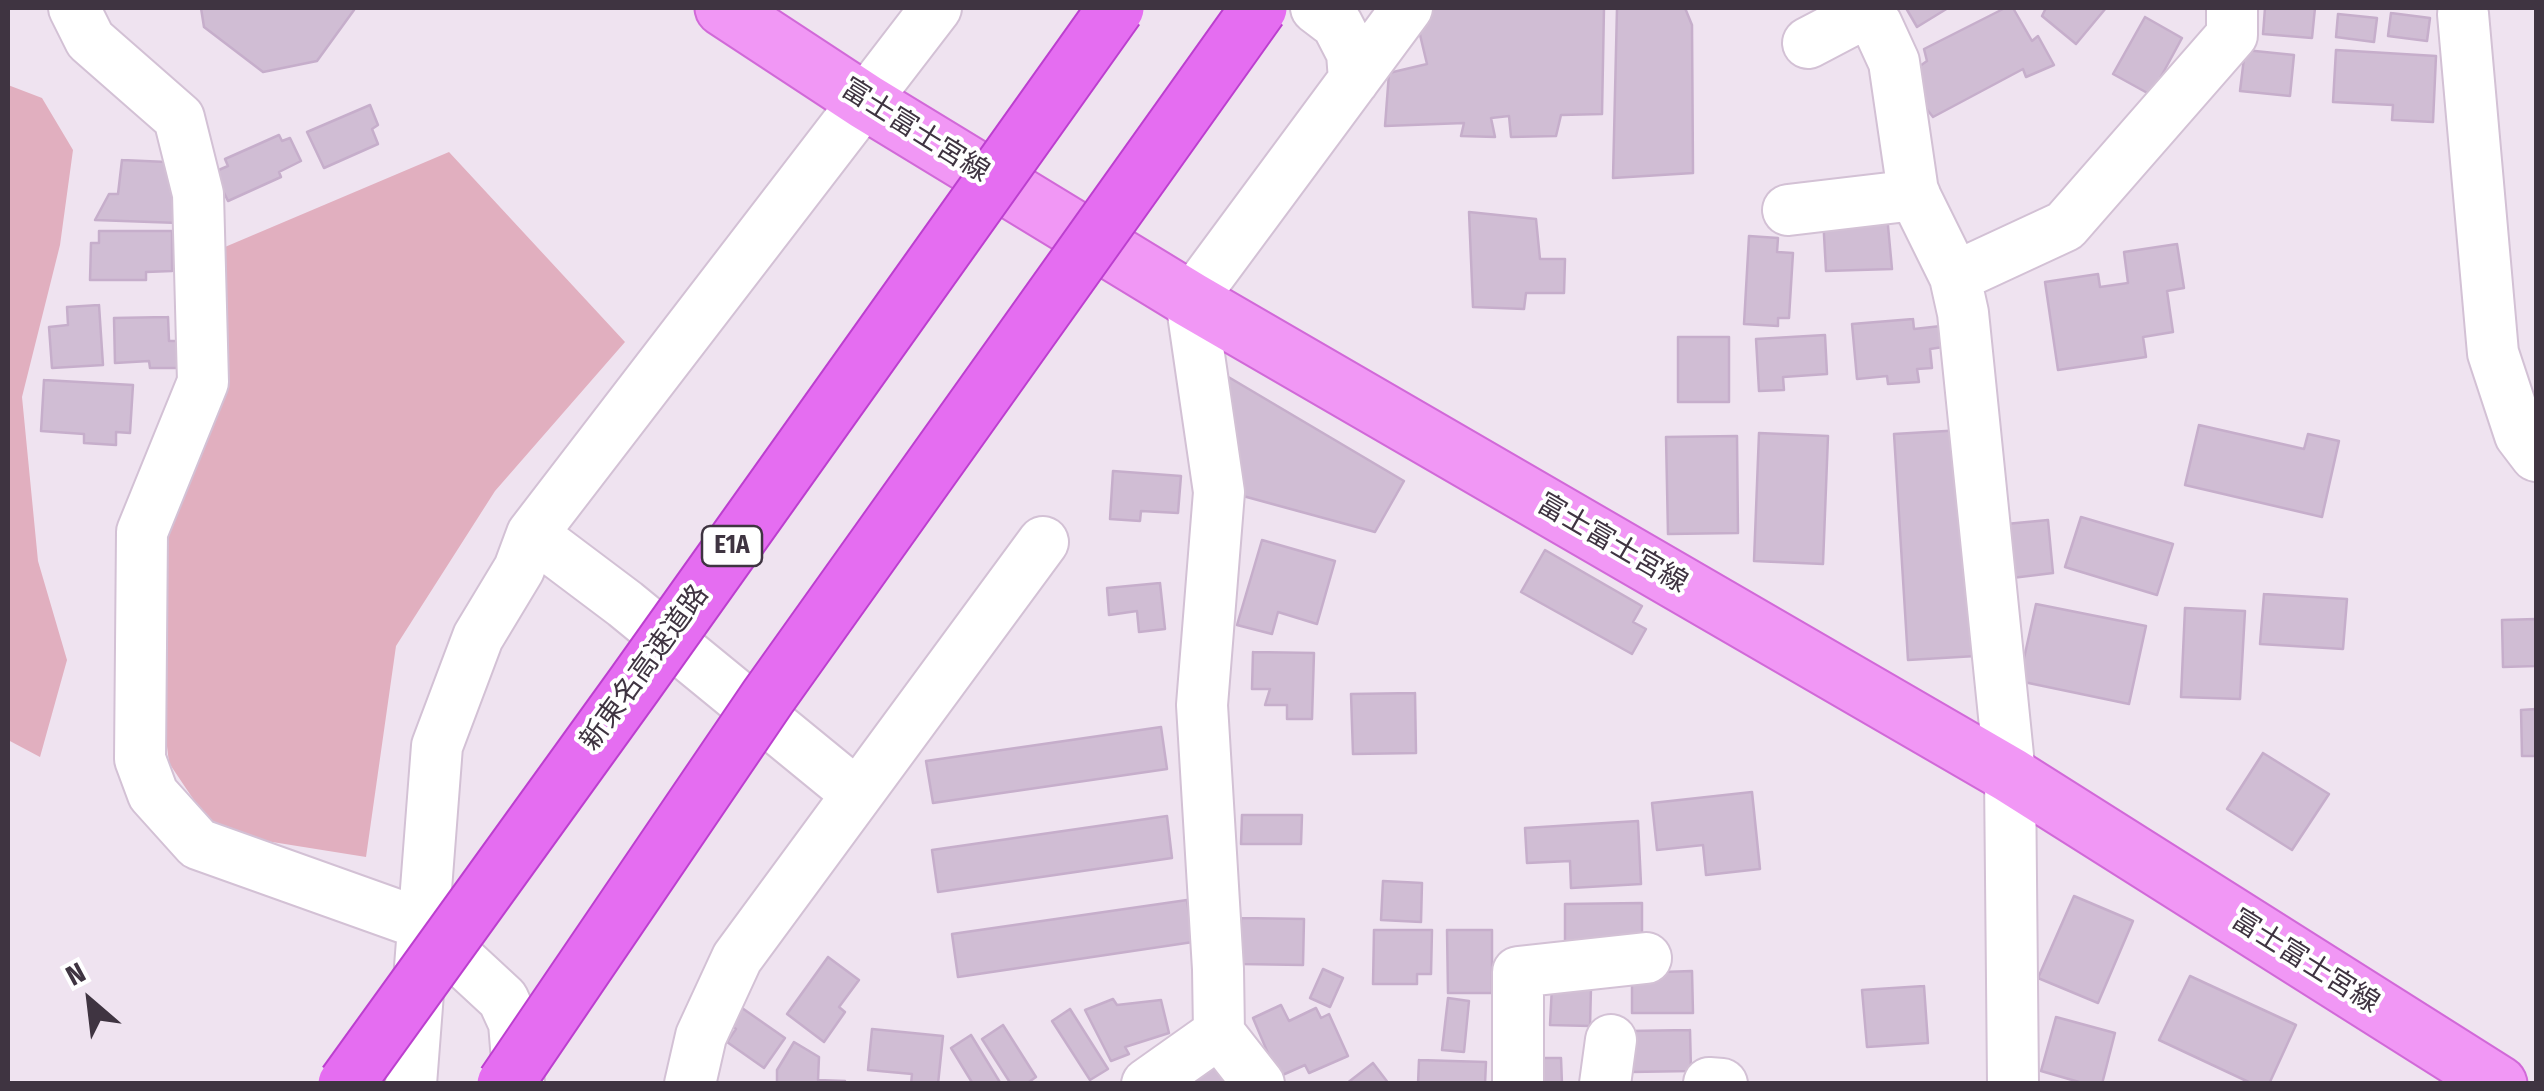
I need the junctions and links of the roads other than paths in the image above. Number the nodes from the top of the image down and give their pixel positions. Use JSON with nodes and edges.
{"nodes":[{"id":1,"x":74,"y":8,"type":"edge"},
{"id":2,"x":723,"y":8,"type":"edge"},
{"id":3,"x":936,"y":8,"type":"edge"},
{"id":4,"x":1116,"y":8,"type":"edge"},
{"id":5,"x":1259,"y":8,"type":"edge"},
{"id":6,"x":1316,"y":8,"type":"edge"},
{"id":7,"x":1408,"y":8,"type":"edge"},
{"id":8,"x":2232,"y":8,"type":"edge"},
{"id":9,"x":1865,"y":10,"type":"edge"},
{"id":10,"x":2463,"y":14,"type":"dead end"},
{"id":11,"x":1808,"y":43,"type":"dead end"},
{"id":12,"x":1354,"y":80,"type":"junction"},
{"id":13,"x":866,"y":102,"type":"junction"},
{"id":14,"x":1915,"y":195,"type":"junction"},
{"id":15,"x":1788,"y":210,"type":"dead end"},
{"id":16,"x":1955,"y":277,"type":"junction"},
{"id":17,"x":1191,"y":300,"type":"junction"},
{"id":18,"x":2536,"y":456,"type":"edge"},
{"id":19,"x":532,"y":534,"type":"junction"},
{"id":20,"x":1043,"y":542,"type":"dead end"},
{"id":21,"x":2010,"y":775,"type":"junction"},
{"id":22,"x":858,"y":794,"type":"junction"},
{"id":23,"x":422,"y":924,"type":"junction"},
{"id":24,"x":1646,"y":958,"type":"dead end"},
{"id":25,"x":1219,"y":1033,"type":"junction"},
{"id":26,"x":1710,"y":1083,"type":"edge"},
{"id":27,"x":346,"y":1084,"type":"edge"},
{"id":28,"x":411,"y":1084,"type":"edge"},
{"id":29,"x":505,"y":1084,"type":"edge"},
{"id":30,"x":520,"y":1084,"type":"edge"},
{"id":31,"x":690,"y":1084,"type":"edge"},
{"id":32,"x":1147,"y":1084,"type":"edge"},
{"id":33,"x":1259,"y":1084,"type":"edge"},
{"id":34,"x":1518,"y":1084,"type":"edge"},
{"id":35,"x":1722,"y":1084,"type":"edge"},
{"id":36,"x":2013,"y":1084,"type":"edge"},
{"id":37,"x":2499,"y":1084,"type":"edge"}],
"edges":[{"from":1,"to":23,"type":"street"},
{"from":2,"to":13,"type":"main road","name":"富士富士宮線"},
{"from":3,"to":13,"type":"street"},
{"from":4,"to":27,"type":"highway","name":"新東名高速道路","number":"E1A","bridge":true},
{"from":5,"to":29,"type":"highway","bridge":true},
{"from":6,"to":12,"type":"street"},
{"from":7,"to":12,"type":"street"},
{"from":8,"to":16,"type":"street"},
{"from":9,"to":11,"type":"street"},
{"from":9,"to":14,"type":"street"},
{"from":10,"to":18,"type":"street"},
{"from":12,"to":17,"type":"street"},
{"from":13,"to":17,"type":"main road","name":"富士富士宮線"},
{"from":13,"to":19,"type":"street"},
{"from":14,"to":15,"type":"street"},
{"from":14,"to":16,"type":"street"},
{"from":16,"to":21,"type":"street"},
{"from":17,"to":21,"type":"main road","name":"富士富士宮線"},
{"from":17,"to":25,"type":"street"},
{"from":19,"to":22,"type":"street"},
{"from":19,"to":23,"type":"street"},
{"from":20,"to":22,"type":"street"},
{"from":21,"to":36,"type":"street"},
{"from":21,"to":37,"type":"main road","name":"富士富士宮線"},
{"from":22,"to":31,"type":"street"},
{"from":23,"to":28,"type":"street"},
{"from":23,"to":30,"type":"street"},
{"from":24,"to":34,"type":"street"},
{"from":25,"to":32,"type":"street"},
{"from":25,"to":33,"type":"street"},
{"from":26,"to":35,"type":"street"}]}
